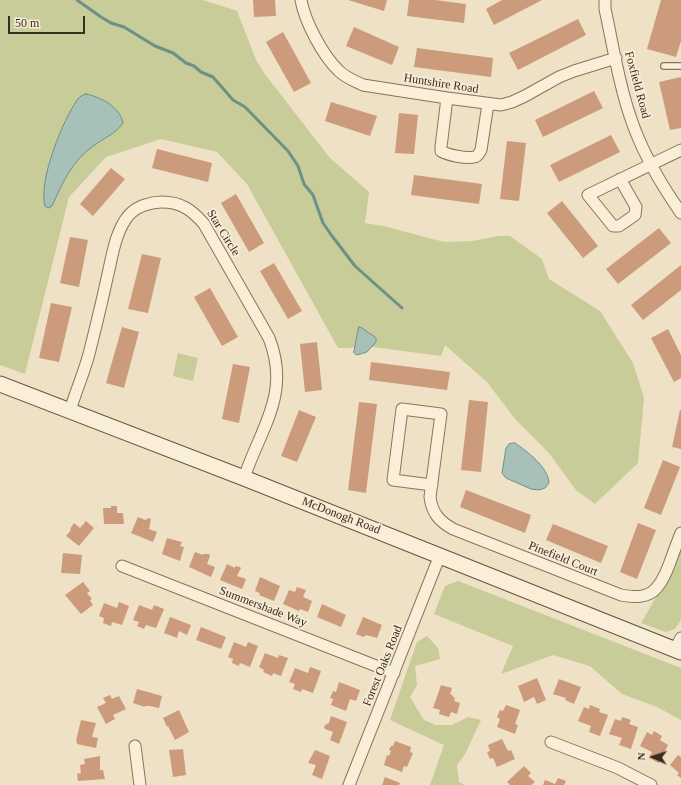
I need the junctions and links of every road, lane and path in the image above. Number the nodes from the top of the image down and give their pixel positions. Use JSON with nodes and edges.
{"nodes":[{"id":1,"x":301,"y":0,"type":"edge"},
{"id":2,"x":605,"y":0,"type":"edge"},
{"id":3,"x":616,"y":58,"type":"junction"},
{"id":4,"x":664,"y":66,"type":"dead end"},
{"id":5,"x":681,"y":66,"type":"edge"},
{"id":6,"x":447,"y":98,"type":"junction"},
{"id":7,"x":488,"y":104,"type":"junction"},
{"id":8,"x":681,"y":150,"type":"edge"},
{"id":9,"x":651,"y":164,"type":"junction"},
{"id":10,"x":620,"y":179,"type":"junction"},
{"id":11,"x":681,"y":213,"type":"edge"},
{"id":12,"x":0,"y":384,"type":"edge"},
{"id":13,"x":70,"y":411,"type":"junction"},
{"id":14,"x":244,"y":478,"type":"junction"},
{"id":15,"x":432,"y":485,"type":"junction"},
{"id":16,"x":681,"y":532,"type":"edge"},
{"id":17,"x":440,"y":555,"type":"junction"},
{"id":18,"x":122,"y":566,"type":"dead end"},
{"id":19,"x":679,"y":646,"type":"edge"},
{"id":20,"x":394,"y":673,"type":"junction"},
{"id":21,"x":551,"y":742,"type":"dead end"},
{"id":22,"x":135,"y":746,"type":"dead end"},
{"id":23,"x":140,"y":785,"type":"edge"},
{"id":24,"x":349,"y":785,"type":"edge"},
{"id":25,"x":651,"y":785,"type":"edge"}],
"edges":[{"from":1,"to":6,"type":"street","name":"Huntshire Road"},
{"from":2,"to":3,"type":"street","name":"Foxfield Road"},
{"from":3,"to":7,"type":"street","name":"Huntshire Road"},
{"from":3,"to":9,"type":"street","name":"Foxfield Road"},
{"from":4,"to":5,"type":"lane"},
{"from":6,"to":7,"type":"street","name":"Huntshire Road"},
{"from":6,"to":7,"type":"street"},
{"from":8,"to":9,"type":"street"},
{"from":9,"to":10,"type":"street"},
{"from":9,"to":11,"type":"street","name":"Foxfield Road"},
{"from":10,"to":10,"type":"street"},
{"from":12,"to":13,"type":"main road","name":"McDonogh Road"},
{"from":13,"to":14,"type":"main road","name":"McDonogh Road"},
{"from":13,"to":14,"type":"street","name":"Star Circle"},
{"from":14,"to":17,"type":"main road","name":"McDonogh Road"},
{"from":15,"to":15,"type":"street","name":"Pinefield Court"},
{"from":15,"to":16,"type":"street","name":"Pinefield Court"},
{"from":17,"to":19,"type":"main road","name":"McDonogh Road"},
{"from":17,"to":20,"type":"street","name":"Forest Oaks Road"},
{"from":18,"to":20,"type":"street","name":"Summershade Way"},
{"from":20,"to":24,"type":"street","name":"Forest Oaks Road"},
{"from":21,"to":25,"type":"street"},
{"from":22,"to":23,"type":"street"}]}
